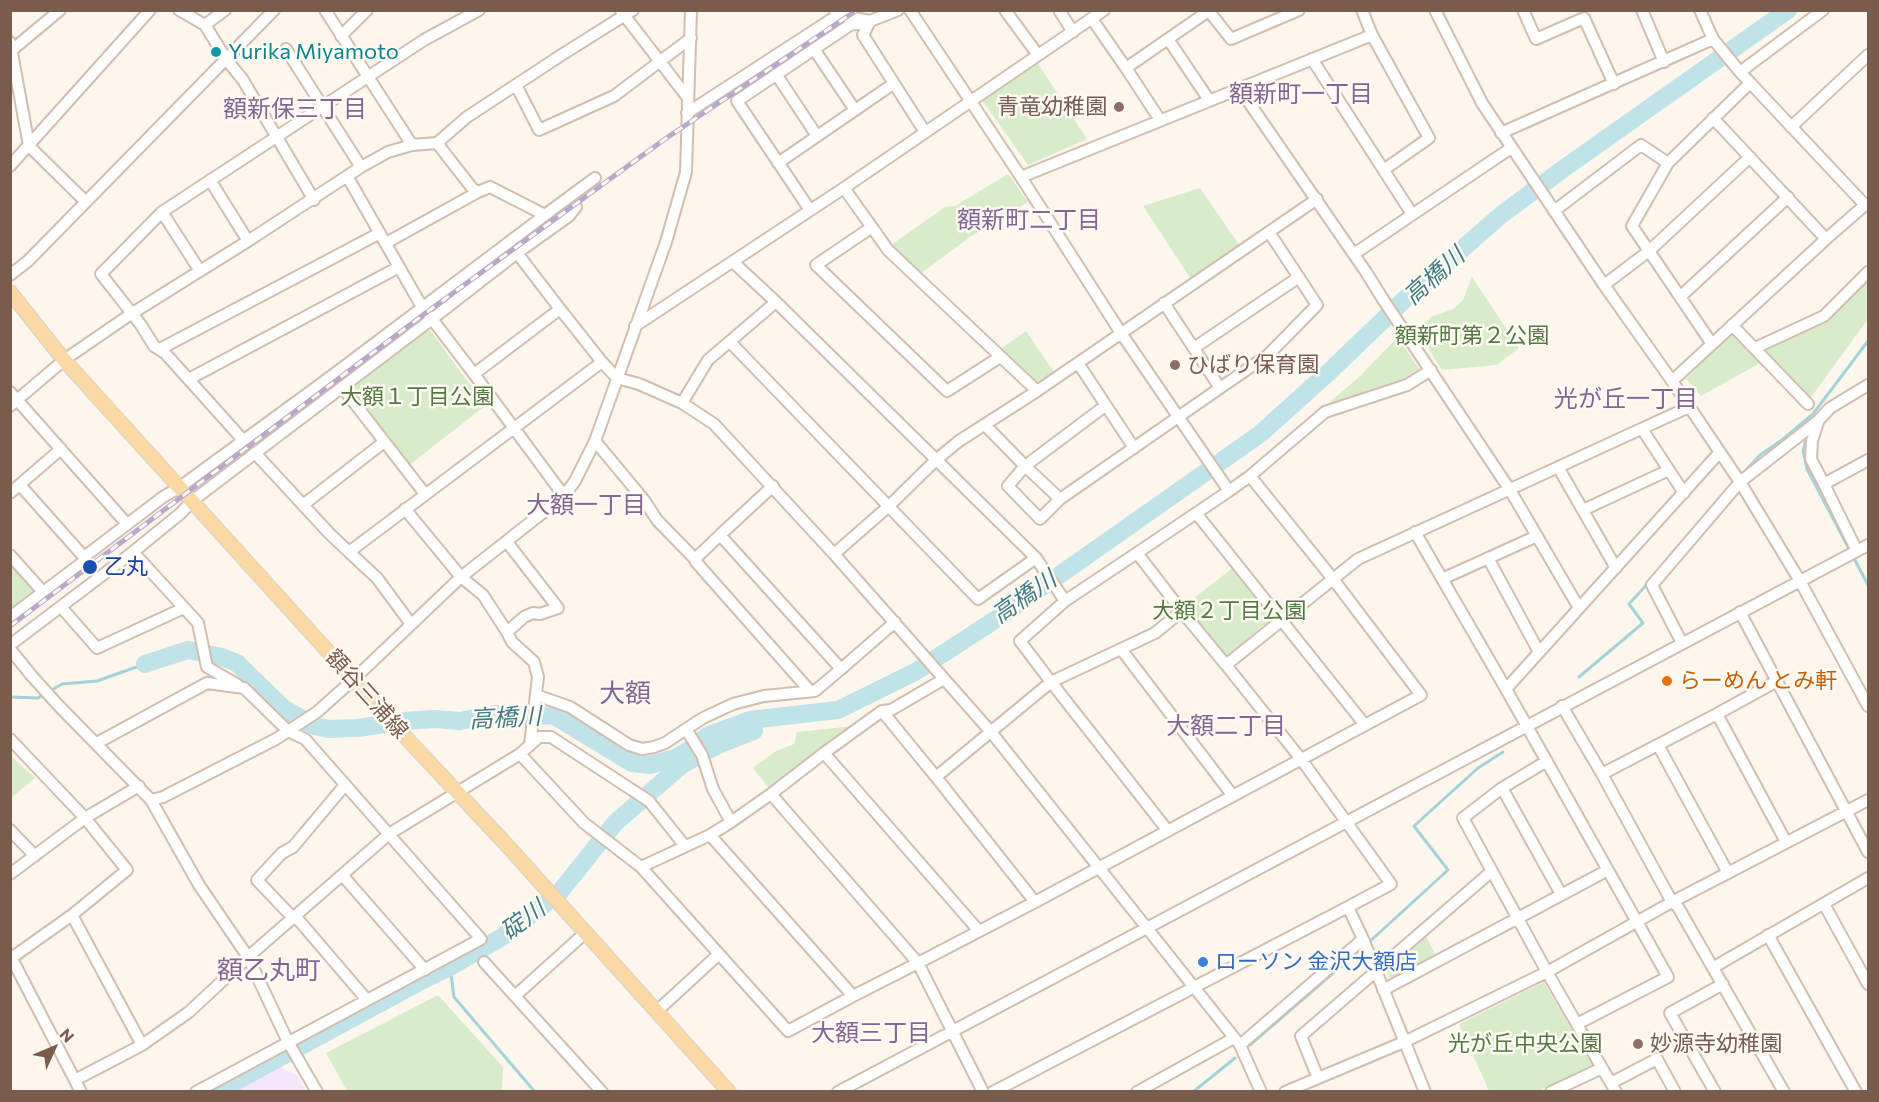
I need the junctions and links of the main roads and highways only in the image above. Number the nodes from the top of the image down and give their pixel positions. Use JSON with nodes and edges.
{"nodes":[{"id":1,"x":10,"y":292,"type":"edge"},
{"id":2,"x":729,"y":1092,"type":"edge"}],
"edges":[{"from":1,"to":2,"type":"main road","name":"額谷三浦線"}]}
